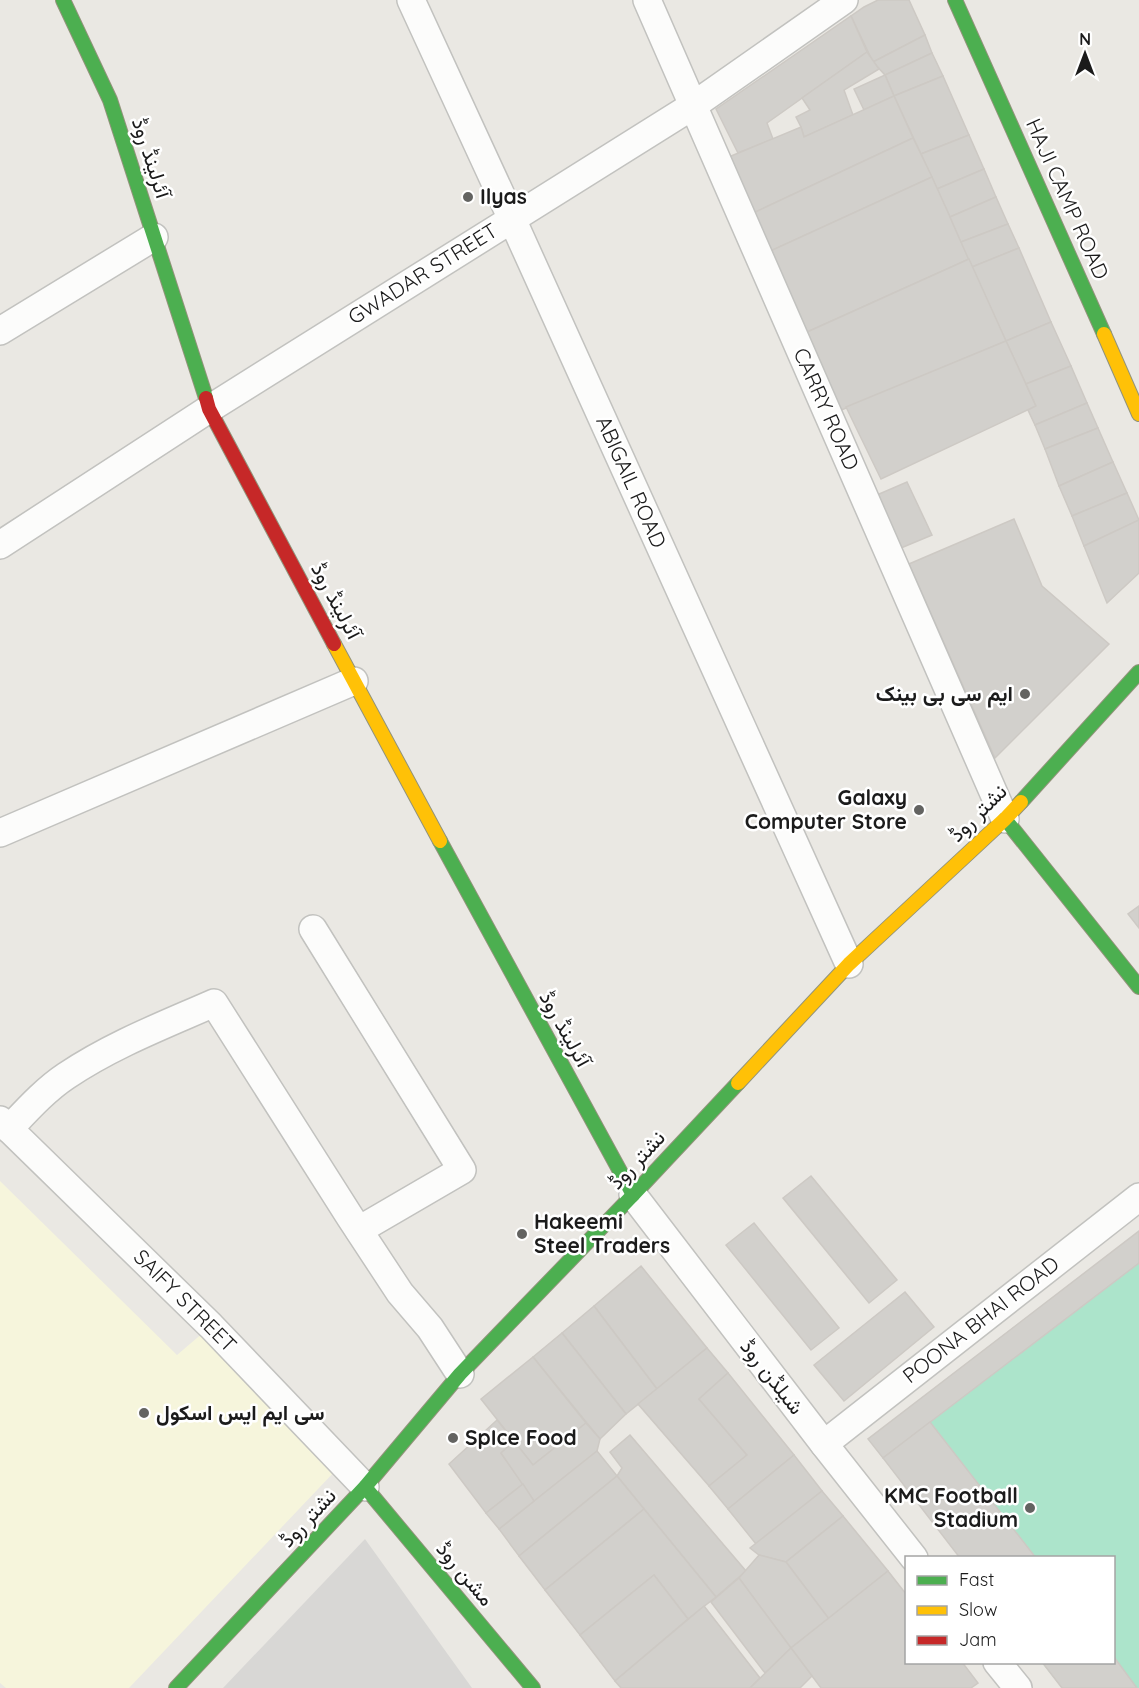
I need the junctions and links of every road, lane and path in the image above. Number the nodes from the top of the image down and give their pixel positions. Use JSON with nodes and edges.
{"nodes":[{"id":1,"x":411,"y":0,"type":"edge"},
{"id":2,"x":647,"y":0,"type":"edge"},
{"id":3,"x":844,"y":0,"type":"edge"},
{"id":4,"x":956,"y":0,"type":"edge"},
{"id":5,"x":72,"y":3,"type":"edge"},
{"id":6,"x":694,"y":105,"type":"junction"},
{"id":7,"x":512,"y":219,"type":"junction"},
{"id":8,"x":154,"y":237,"type":"junction"},
{"id":9,"x":0,"y":331,"type":"edge"},
{"id":10,"x":1138,"y":407,"type":"edge"},
{"id":11,"x":209,"y":409,"type":"junction"},
{"id":12,"x":0,"y":545,"type":"edge"},
{"id":13,"x":1139,"y":672,"type":"edge"},
{"id":14,"x":354,"y":681,"type":"junction"},
{"id":15,"x":1005,"y":819,"type":"junction"},
{"id":16,"x":0,"y":833,"type":"edge"},
{"id":17,"x":313,"y":929,"type":"dead end"},
{"id":18,"x":849,"y":964,"type":"junction"},
{"id":19,"x":1139,"y":987,"type":"edge"},
{"id":20,"x":5,"y":1124,"type":"edge"},
{"id":21,"x":633,"y":1196,"type":"junction"},
{"id":22,"x":1139,"y":1197,"type":"edge"},
{"id":23,"x":359,"y":1230,"type":"junction"},
{"id":24,"x":460,"y":1374,"type":"junction"},
{"id":25,"x":824,"y":1444,"type":"junction"},
{"id":26,"x":365,"y":1487,"type":"junction"},
{"id":27,"x":913,"y":1556,"type":"edge"},
{"id":28,"x":999,"y":1664,"type":"edge"},
{"id":29,"x":176,"y":1688,"type":"edge"},
{"id":30,"x":533,"y":1688,"type":"edge"},
{"id":31,"x":1018,"y":1688,"type":"edge"}],
"edges":[{"from":1,"to":7,"type":"street","name":"ABIGAIL ROAD"},
{"from":2,"to":6,"type":"street","name":"CARRY ROAD"},
{"from":3,"to":6,"type":"street","name":"GWADAR STREET"},
{"from":4,"to":10,"type":"street","name":"HAJI CAMP ROAD"},
{"from":5,"to":8,"type":"street","name":"آئرلینڈ روڈ"},
{"from":6,"to":7,"type":"street","name":"GWADAR STREET"},
{"from":6,"to":15,"type":"street","name":"CARRY ROAD"},
{"from":7,"to":11,"type":"street","name":"GWADAR STREET"},
{"from":7,"to":18,"type":"street","name":"ABIGAIL ROAD"},
{"from":8,"to":9,"type":"street"},
{"from":8,"to":11,"type":"street","name":"آئرلینڈ روڈ"},
{"from":11,"to":12,"type":"street","name":"GWADAR STREET"},
{"from":11,"to":14,"type":"street","name":"آئرلینڈ روڈ"},
{"from":13,"to":15,"type":"street","name":"نشتر روڈ"},
{"from":14,"to":16,"type":"street"},
{"from":14,"to":21,"type":"street","name":"آئرلینڈ روڈ"},
{"from":15,"to":18,"type":"street","name":"نشتر روڈ"},
{"from":15,"to":19,"type":"street"},
{"from":17,"to":23,"type":"street"},
{"from":18,"to":21,"type":"street","name":"نشتر روڈ"},
{"from":20,"to":23,"type":"street"},
{"from":20,"to":26,"type":"street","name":"SAIFY STREET"},
{"from":21,"to":24,"type":"street","name":"نشتر روڈ"},
{"from":21,"to":25,"type":"street","name":"شیلڈن روڈ"},
{"from":22,"to":25,"type":"street","name":"POONA BHAI ROAD"},
{"from":23,"to":24,"type":"street"},
{"from":24,"to":26,"type":"street","name":"نشتر روڈ"},
{"from":25,"to":27,"type":"street","name":"شیلڈن روڈ"},
{"from":26,"to":29,"type":"street","name":"نشتر روڈ"},
{"from":26,"to":30,"type":"street","name":"مشن روڈ"},
{"from":28,"to":31,"type":"street"}]}
